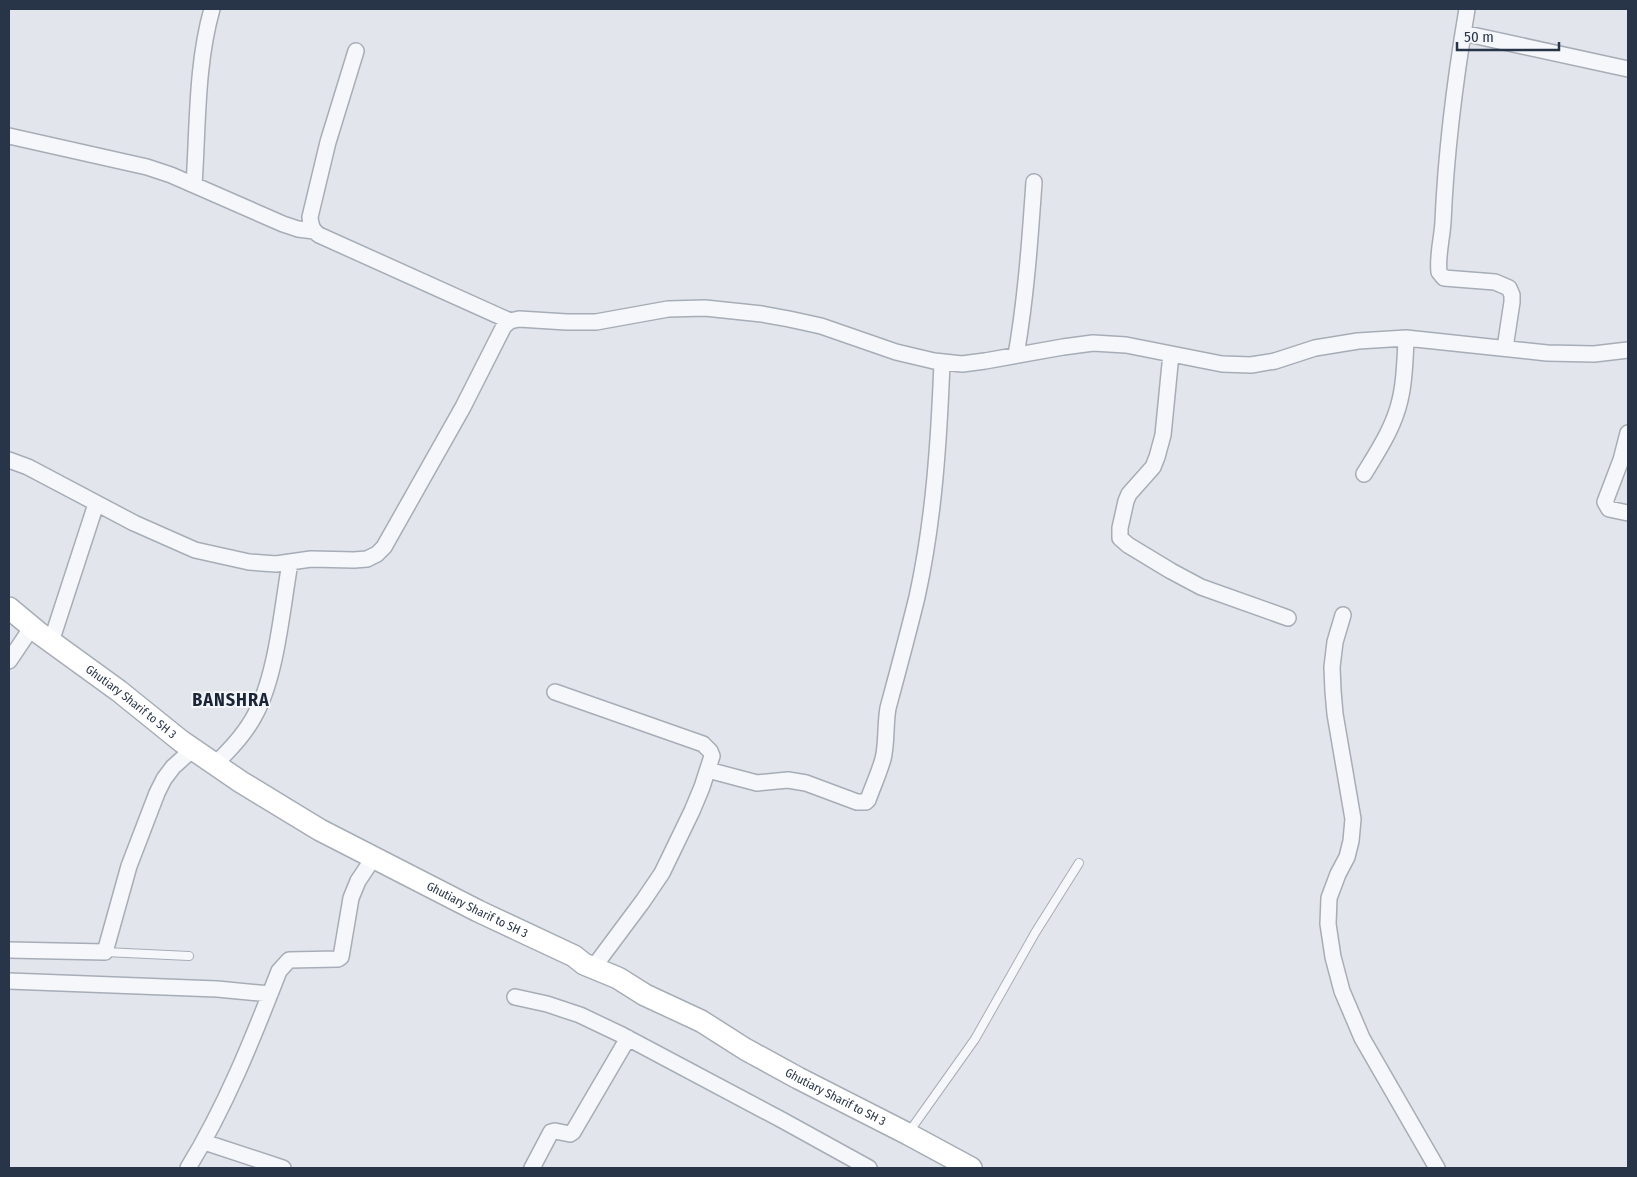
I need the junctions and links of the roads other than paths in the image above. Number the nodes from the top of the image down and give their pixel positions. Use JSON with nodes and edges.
{"nodes":[{"id":1,"x":212,"y":9,"type":"edge"},
{"id":2,"x":1467,"y":9,"type":"edge"},
{"id":3,"x":1463,"y":33,"type":"junction"},
{"id":4,"x":356,"y":50,"type":"dead end"},
{"id":5,"x":1628,"y":69,"type":"edge"},
{"id":6,"x":9,"y":136,"type":"edge"},
{"id":7,"x":1034,"y":182,"type":"dead end"},
{"id":8,"x":194,"y":185,"type":"junction"},
{"id":9,"x":314,"y":231,"type":"junction"},
{"id":10,"x":510,"y":321,"type":"junction"},
{"id":11,"x":1406,"y":338,"type":"junction"},
{"id":12,"x":1505,"y":348,"type":"junction"},
{"id":13,"x":1628,"y":350,"type":"edge"},
{"id":14,"x":1171,"y":354,"type":"junction"},
{"id":15,"x":1016,"y":356,"type":"junction"},
{"id":16,"x":942,"y":362,"type":"junction"},
{"id":17,"x":1628,"y":433,"type":"edge"},
{"id":18,"x":9,"y":460,"type":"edge"},
{"id":19,"x":1364,"y":474,"type":"dead end"},
{"id":20,"x":96,"y":504,"type":"junction"},
{"id":21,"x":1628,"y":513,"type":"edge"},
{"id":22,"x":290,"y":562,"type":"junction"},
{"id":23,"x":9,"y":608,"type":"edge"},
{"id":24,"x":1342,"y":615,"type":"dead end"},
{"id":25,"x":1288,"y":618,"type":"dead end"},
{"id":26,"x":32,"y":627,"type":"junction"},
{"id":27,"x":51,"y":642,"type":"junction"},
{"id":28,"x":9,"y":661,"type":"edge"},
{"id":29,"x":555,"y":692,"type":"dead end"},
{"id":30,"x":193,"y":749,"type":"junction"},
{"id":31,"x":215,"y":764,"type":"junction"},
{"id":32,"x":708,"y":770,"type":"junction"},
{"id":33,"x":374,"y":857,"type":"junction"},
{"id":34,"x":1079,"y":863,"type":"dead end"},
{"id":35,"x":9,"y":950,"type":"edge"},
{"id":36,"x":105,"y":952,"type":"junction"},
{"id":37,"x":189,"y":956,"type":"dead end"},
{"id":38,"x":593,"y":968,"type":"junction"},
{"id":39,"x":275,"y":981,"type":"junction"},
{"id":40,"x":9,"y":982,"type":"edge"},
{"id":41,"x":515,"y":997,"type":"dead end"},
{"id":42,"x":628,"y":1038,"type":"junction"},
{"id":43,"x":908,"y":1134,"type":"junction"},
{"id":44,"x":204,"y":1142,"type":"junction"},
{"id":45,"x":188,"y":1168,"type":"edge"},
{"id":46,"x":282,"y":1168,"type":"edge"},
{"id":47,"x":532,"y":1168,"type":"edge"},
{"id":48,"x":869,"y":1168,"type":"edge"},
{"id":49,"x":971,"y":1168,"type":"edge"},
{"id":50,"x":1437,"y":1168,"type":"edge"}],
"edges":[{"from":1,"to":8,"type":"street"},
{"from":2,"to":3,"type":"street"},
{"from":3,"to":5,"type":"street"},
{"from":3,"to":12,"type":"street"},
{"from":4,"to":9,"type":"street"},
{"from":6,"to":8,"type":"street"},
{"from":7,"to":15,"type":"street"},
{"from":8,"to":9,"type":"street"},
{"from":9,"to":10,"type":"street"},
{"from":10,"to":16,"type":"street"},
{"from":10,"to":22,"type":"street"},
{"from":11,"to":12,"type":"street"},
{"from":11,"to":14,"type":"street"},
{"from":11,"to":19,"type":"street"},
{"from":12,"to":13,"type":"street"},
{"from":14,"to":15,"type":"street"},
{"from":14,"to":25,"type":"street"},
{"from":15,"to":16,"type":"street"},
{"from":16,"to":32,"type":"street"},
{"from":17,"to":21,"type":"street"},
{"from":18,"to":20,"type":"street"},
{"from":20,"to":22,"type":"street"},
{"from":20,"to":27,"type":"street"},
{"from":22,"to":31,"type":"street"},
{"from":23,"to":26,"type":"main road","name":"Ghutiary Sharif to SH 3"},
{"from":24,"to":50,"type":"street"},
{"from":26,"to":27,"type":"main road","name":"Ghutiary Sharif to SH 3"},
{"from":26,"to":28,"type":"street"},
{"from":27,"to":30,"type":"main road","name":"Ghutiary Sharif to SH 3"},
{"from":29,"to":32,"type":"street"},
{"from":30,"to":31,"type":"main road","name":"Ghutiary Sharif to SH 3"},
{"from":30,"to":36,"type":"street"},
{"from":31,"to":33,"type":"main road","name":"Ghutiary Sharif to SH 3"},
{"from":32,"to":38,"type":"street"},
{"from":33,"to":38,"type":"main road","name":"Ghutiary Sharif to SH 3"},
{"from":33,"to":39,"type":"street"},
{"from":34,"to":43,"type":"lane"},
{"from":35,"to":36,"type":"street"},
{"from":36,"to":37,"type":"lane"},
{"from":38,"to":43,"type":"main road","name":"Ghutiary Sharif to SH 3"},
{"from":39,"to":40,"type":"street"},
{"from":39,"to":44,"type":"street"},
{"from":41,"to":42,"type":"street"},
{"from":42,"to":47,"type":"street"},
{"from":42,"to":48,"type":"street"},
{"from":43,"to":49,"type":"main road","name":"Ghutiary Sharif to SH 3"},
{"from":44,"to":45,"type":"street"},
{"from":44,"to":46,"type":"street"}]}
